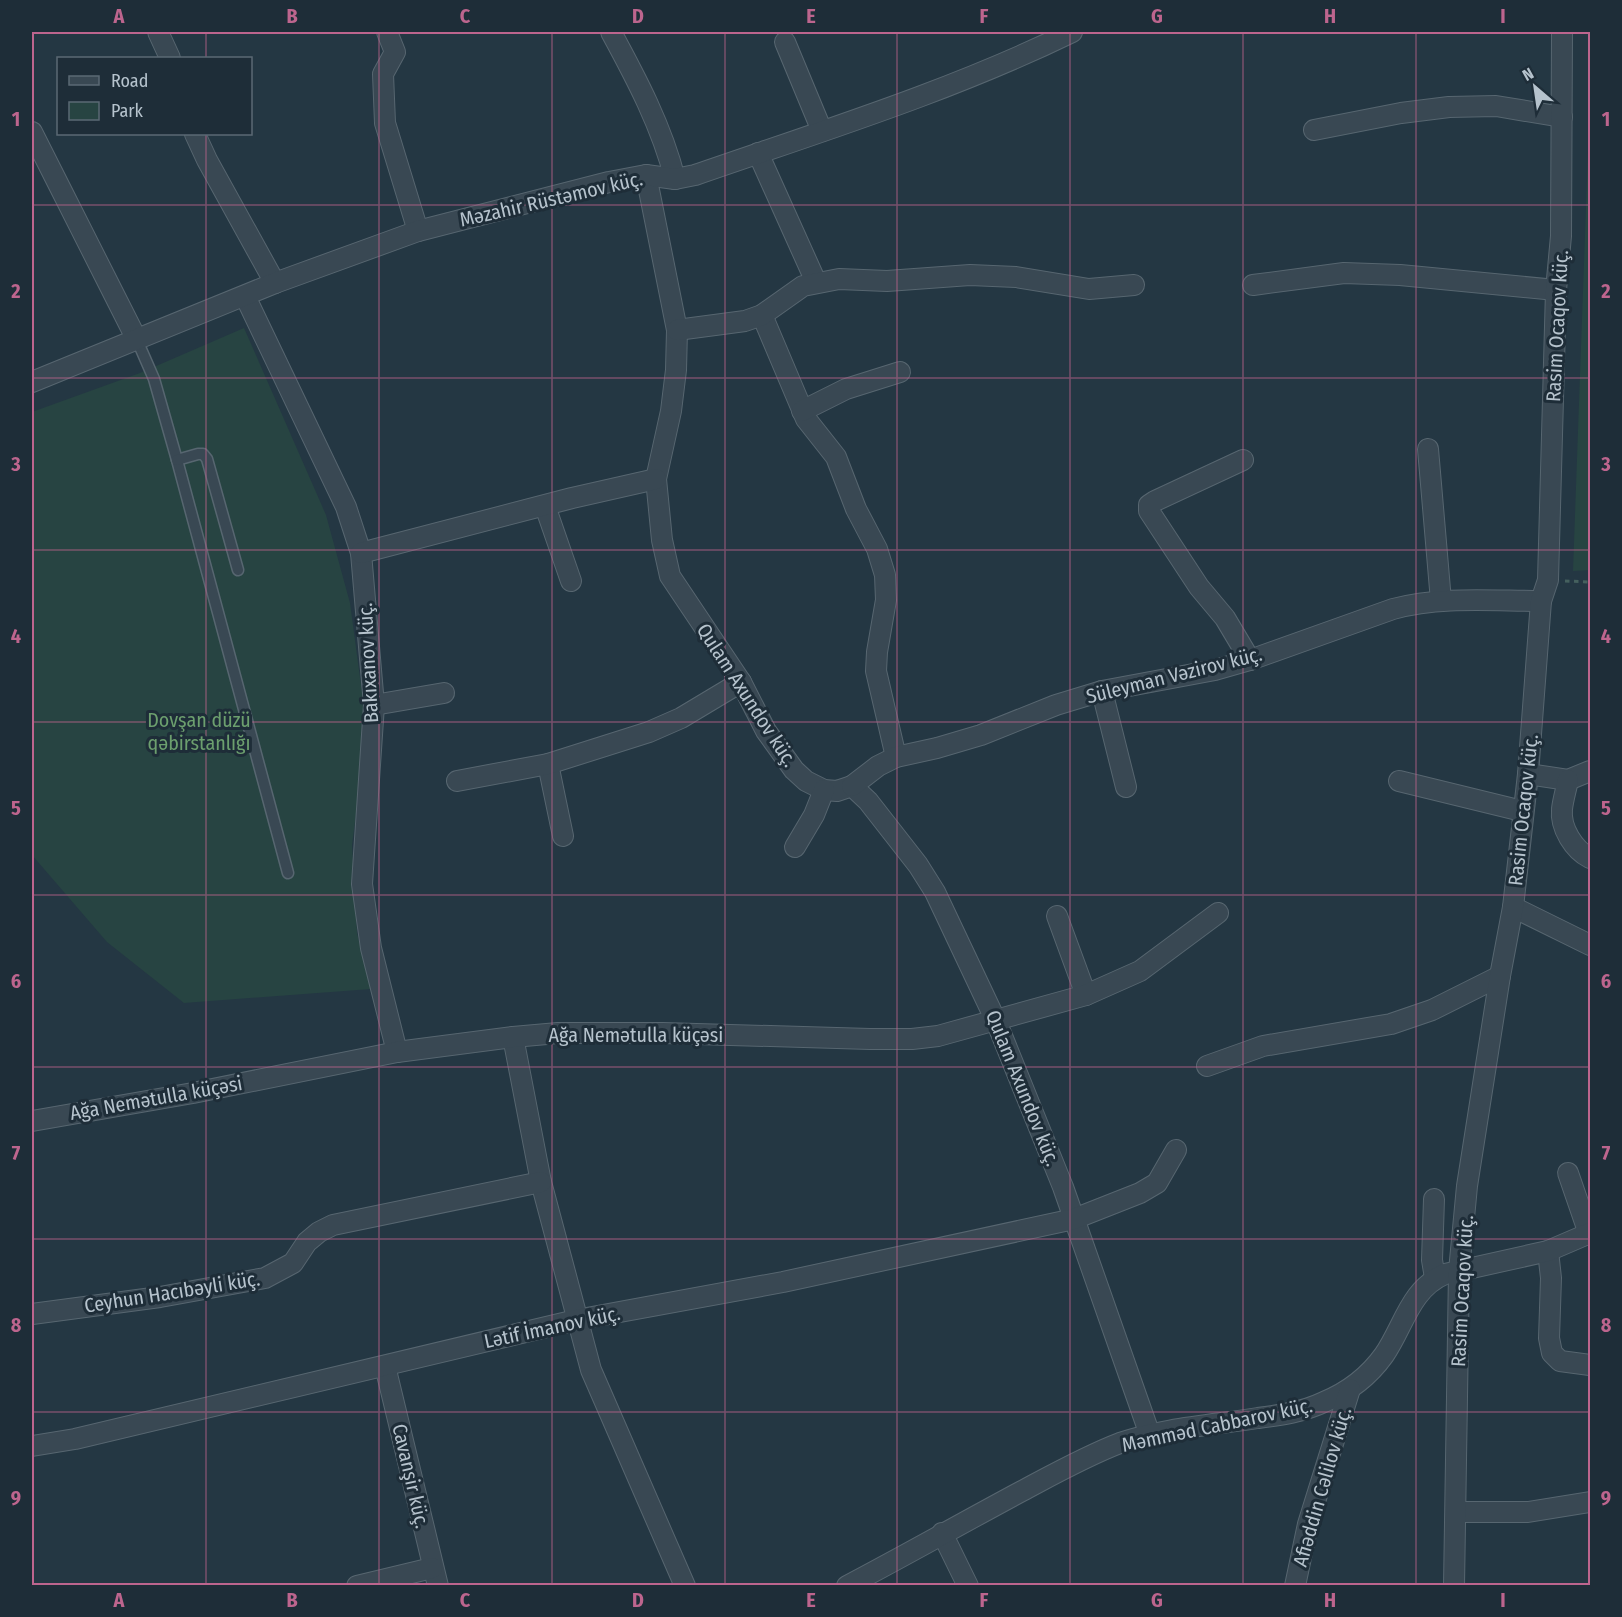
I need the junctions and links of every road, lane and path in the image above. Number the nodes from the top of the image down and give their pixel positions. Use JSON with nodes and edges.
{"nodes":[{"id":1,"x":158,"y":32,"type":"edge"},
{"id":2,"x":387,"y":32,"type":"edge"},
{"id":3,"x":611,"y":32,"type":"edge"},
{"id":4,"x":1072,"y":32,"type":"edge"},
{"id":5,"x":1562,"y":32,"type":"edge"},
{"id":6,"x":785,"y":42,"type":"dead end"},
{"id":7,"x":170,"y":57,"type":"edge"},
{"id":8,"x":1562,"y":117,"type":"junction"},
{"id":9,"x":1314,"y":130,"type":"dead end"},
{"id":10,"x":822,"y":131,"type":"junction"},
{"id":11,"x":32,"y":132,"type":"edge"},
{"id":12,"x":195,"y":135,"type":"edge"},
{"id":13,"x":758,"y":153,"type":"junction"},
{"id":14,"x":40,"y":170,"type":"edge"},
{"id":15,"x":646,"y":175,"type":"junction"},
{"id":16,"x":675,"y":179,"type":"junction"},
{"id":17,"x":418,"y":231,"type":"junction"},
{"id":18,"x":816,"y":282,"type":"junction"},
{"id":19,"x":275,"y":283,"type":"junction"},
{"id":20,"x":1134,"y":285,"type":"dead end"},
{"id":21,"x":1252,"y":285,"type":"dead end"},
{"id":22,"x":1556,"y":290,"type":"junction"},
{"id":23,"x":245,"y":296,"type":"junction"},
{"id":24,"x":762,"y":315,"type":"junction"},
{"id":25,"x":677,"y":330,"type":"junction"},
{"id":26,"x":137,"y":340,"type":"junction"},
{"id":27,"x":900,"y":372,"type":"dead end"},
{"id":28,"x":32,"y":382,"type":"edge"},
{"id":29,"x":802,"y":411,"type":"junction"},
{"id":30,"x":1428,"y":449,"type":"dead end"},
{"id":31,"x":177,"y":460,"type":"junction"},
{"id":32,"x":1243,"y":460,"type":"dead end"},
{"id":33,"x":656,"y":478,"type":"junction"},
{"id":34,"x":545,"y":506,"type":"junction"},
{"id":35,"x":361,"y":553,"type":"junction"},
{"id":36,"x":238,"y":570,"type":"dead end"},
{"id":37,"x":1548,"y":580,"type":"junction"},
{"id":38,"x":571,"y":581,"type":"dead end"},
{"id":39,"x":1590,"y":582,"type":"edge"},
{"id":40,"x":1441,"y":601,"type":"junction"},
{"id":41,"x":1541,"y":601,"type":"junction"},
{"id":42,"x":1250,"y":660,"type":"junction"},
{"id":43,"x":741,"y":682,"type":"junction"},
{"id":44,"x":1102,"y":691,"type":"junction"},
{"id":45,"x":444,"y":693,"type":"dead end"},
{"id":46,"x":375,"y":705,"type":"junction"},
{"id":47,"x":896,"y":757,"type":"junction"},
{"id":48,"x":548,"y":764,"type":"junction"},
{"id":49,"x":1590,"y":771,"type":"edge"},
{"id":50,"x":1528,"y":774,"type":"junction"},
{"id":51,"x":1568,"y":780,"type":"junction"},
{"id":52,"x":457,"y":781,"type":"dead end"},
{"id":53,"x":1399,"y":781,"type":"dead end"},
{"id":54,"x":852,"y":786,"type":"junction"},
{"id":55,"x":1126,"y":787,"type":"dead end"},
{"id":56,"x":824,"y":790,"type":"junction"},
{"id":57,"x":1522,"y":811,"type":"junction"},
{"id":58,"x":563,"y":836,"type":"dead end"},
{"id":59,"x":795,"y":846,"type":"dead end"},
{"id":60,"x":1590,"y":858,"type":"edge"},
{"id":61,"x":288,"y":873,"type":"dead end"},
{"id":62,"x":1513,"y":907,"type":"junction"},
{"id":63,"x":1218,"y":913,"type":"dead end"},
{"id":64,"x":1057,"y":916,"type":"dead end"},
{"id":65,"x":1590,"y":945,"type":"edge"},
{"id":66,"x":1500,"y":976,"type":"junction"},
{"id":67,"x":1086,"y":995,"type":"junction"},
{"id":68,"x":996,"y":1021,"type":"junction"},
{"id":69,"x":513,"y":1037,"type":"junction"},
{"id":70,"x":397,"y":1052,"type":"junction"},
{"id":71,"x":1207,"y":1066,"type":"dead end"},
{"id":72,"x":32,"y":1121,"type":"edge"},
{"id":73,"x":1176,"y":1150,"type":"dead end"},
{"id":74,"x":1568,"y":1173,"type":"dead end"},
{"id":75,"x":541,"y":1182,"type":"junction"},
{"id":76,"x":1434,"y":1199,"type":"dead end"},
{"id":77,"x":1074,"y":1219,"type":"junction"},
{"id":78,"x":1590,"y":1234,"type":"edge"},
{"id":79,"x":1548,"y":1251,"type":"junction"},
{"id":80,"x":1460,"y":1271,"type":"junction"},
{"id":81,"x":1435,"y":1278,"type":"junction"},
{"id":82,"x":32,"y":1314,"type":"edge"},
{"id":83,"x":576,"y":1320,"type":"junction"},
{"id":84,"x":1590,"y":1365,"type":"edge"},
{"id":85,"x":385,"y":1366,"type":"junction"},
{"id":86,"x":1350,"y":1389,"type":"junction"},
{"id":87,"x":1150,"y":1435,"type":"junction"},
{"id":88,"x":32,"y":1446,"type":"edge"},
{"id":89,"x":1590,"y":1502,"type":"edge"},
{"id":90,"x":1456,"y":1512,"type":"junction"},
{"id":91,"x":942,"y":1533,"type":"junction"},
{"id":92,"x":435,"y":1577,"type":"edge"},
{"id":93,"x":357,"y":1586,"type":"edge"},
{"id":94,"x":685,"y":1586,"type":"edge"},
{"id":95,"x":847,"y":1586,"type":"edge"},
{"id":96,"x":968,"y":1586,"type":"edge"},
{"id":97,"x":1295,"y":1586,"type":"edge"},
{"id":98,"x":1454,"y":1586,"type":"edge"}],
"edges":[{"from":1,"to":7,"type":"street"},
{"from":2,"to":17,"type":"street"},
{"from":3,"to":16,"type":"street"},
{"from":4,"to":10,"type":"street","name":"Məzahir Rüstəmov küç."},
{"from":5,"to":8,"type":"street","name":"Rasim Ocaqov küç."},
{"from":6,"to":10,"type":"street"},
{"from":8,"to":9,"type":"street"},
{"from":8,"to":22,"type":"street","name":"Rasim Ocaqov küç."},
{"from":10,"to":13,"type":"street","name":"Məzahir Rüstəmov küç."},
{"from":11,"to":14,"type":"street"},
{"from":12,"to":19,"type":"street"},
{"from":13,"to":16,"type":"street","name":"Məzahir Rüstəmov küç."},
{"from":13,"to":18,"type":"street"},
{"from":14,"to":26,"type":"street"},
{"from":15,"to":16,"type":"street","name":"Məzahir Rüstəmov küç."},
{"from":15,"to":17,"type":"street","name":"Məzahir Rüstəmov küç."},
{"from":15,"to":25,"type":"street","name":"Qulam Axundov küç."},
{"from":17,"to":19,"type":"street","name":"Məzahir Rüstəmov küç."},
{"from":18,"to":20,"type":"street"},
{"from":18,"to":24,"type":"street"},
{"from":19,"to":23,"type":"street","name":"Məzahir Rüstəmov küç."},
{"from":21,"to":22,"type":"street"},
{"from":22,"to":37,"type":"street","name":"Rasim Ocaqov küç."},
{"from":23,"to":26,"type":"street","name":"Məzahir Rüstəmov küç."},
{"from":23,"to":35,"type":"street","name":"Bakıxanov küç."},
{"from":24,"to":25,"type":"street"},
{"from":24,"to":29,"type":"street"},
{"from":25,"to":33,"type":"street","name":"Qulam Axundov küç."},
{"from":26,"to":28,"type":"street","name":"Məzahir Rüstəmov küç."},
{"from":26,"to":31,"type":"lane"},
{"from":27,"to":29,"type":"street"},
{"from":29,"to":47,"type":"street"},
{"from":30,"to":40,"type":"street"},
{"from":31,"to":36,"type":"lane"},
{"from":31,"to":61,"type":"lane"},
{"from":32,"to":42,"type":"street"},
{"from":33,"to":34,"type":"street"},
{"from":33,"to":43,"type":"street","name":"Qulam Axundov küç."},
{"from":34,"to":35,"type":"street"},
{"from":34,"to":38,"type":"street"},
{"from":35,"to":46,"type":"street","name":"Bakıxanov küç."},
{"from":37,"to":39,"type":"path"},
{"from":37,"to":41,"type":"street","name":"Rasim Ocaqov küç."},
{"from":40,"to":41,"type":"street","name":"Süleyman Vəzirov küç."},
{"from":40,"to":42,"type":"street","name":"Süleyman Vəzirov küç."},
{"from":41,"to":50,"type":"street","name":"Rasim Ocaqov küç."},
{"from":42,"to":44,"type":"street","name":"Süleyman Vəzirov küç."},
{"from":43,"to":48,"type":"street"},
{"from":43,"to":56,"type":"street","name":"Qulam Axundov küç."},
{"from":44,"to":47,"type":"street","name":"Süleyman Vəzirov küç."},
{"from":44,"to":55,"type":"street"},
{"from":45,"to":46,"type":"street"},
{"from":46,"to":70,"type":"street","name":"Bakıxanov küç."},
{"from":47,"to":54,"type":"street","name":"Süleyman Vəzirov küç."},
{"from":48,"to":52,"type":"street"},
{"from":48,"to":58,"type":"street"},
{"from":49,"to":51,"type":"street"},
{"from":50,"to":51,"type":"street"},
{"from":50,"to":57,"type":"street","name":"Rasim Ocaqov küç."},
{"from":51,"to":60,"type":"street"},
{"from":53,"to":57,"type":"street"},
{"from":54,"to":56,"type":"street"},
{"from":54,"to":68,"type":"street","name":"Qulam Axundov küç."},
{"from":56,"to":59,"type":"street"},
{"from":57,"to":62,"type":"street","name":"Rasim Ocaqov küç."},
{"from":62,"to":65,"type":"street"},
{"from":62,"to":66,"type":"street","name":"Rasim Ocaqov küç."},
{"from":63,"to":67,"type":"street","name":"Ağa Nemətulla küçəsi"},
{"from":64,"to":67,"type":"street"},
{"from":66,"to":71,"type":"street"},
{"from":66,"to":80,"type":"street","name":"Rasim Ocaqov küç."},
{"from":67,"to":68,"type":"street","name":"Ağa Nemətulla küçəsi"},
{"from":68,"to":69,"type":"street","name":"Ağa Nemətulla küçəsi"},
{"from":68,"to":77,"type":"street","name":"Qulam Axundov küç."},
{"from":69,"to":70,"type":"street","name":"Ağa Nemətulla küçəsi"},
{"from":69,"to":75,"type":"street"},
{"from":70,"to":72,"type":"street","name":"Ağa Nemətulla küçəsi"},
{"from":73,"to":77,"type":"street","name":"Lətif İmanov küç."},
{"from":74,"to":78,"type":"street"},
{"from":75,"to":82,"type":"street","name":"Ceyhun Hacıbəyli küç."},
{"from":75,"to":83,"type":"street"},
{"from":76,"to":81,"type":"street"},
{"from":77,"to":83,"type":"street","name":"Lətif İmanov küç."},
{"from":77,"to":87,"type":"street","name":"Qulam Axundov küç."},
{"from":78,"to":79,"type":"street"},
{"from":79,"to":80,"type":"street"},
{"from":79,"to":84,"type":"street"},
{"from":80,"to":81,"type":"street"},
{"from":80,"to":90,"type":"street","name":"Rasim Ocaqov küç."},
{"from":81,"to":86,"type":"street","name":"Məmməd Cabbarov küç."},
{"from":83,"to":85,"type":"street","name":"Lətif İmanov küç."},
{"from":83,"to":94,"type":"street"},
{"from":85,"to":88,"type":"street","name":"Lətif İmanov küç."},
{"from":85,"to":92,"type":"street","name":"Cavanşir küç."},
{"from":86,"to":87,"type":"street","name":"Məmməd Cabbarov küç."},
{"from":86,"to":97,"type":"street","name":"Afiəddin Cəlilov küç."},
{"from":87,"to":91,"type":"street","name":"Məmməd Cabbarov küç."},
{"from":89,"to":90,"type":"street"},
{"from":90,"to":98,"type":"street","name":"Rasim Ocaqov küç."},
{"from":91,"to":95,"type":"street","name":"Məmməd Cabbarov küç."},
{"from":91,"to":96,"type":"street"},
{"from":92,"to":93,"type":"street"}]}
